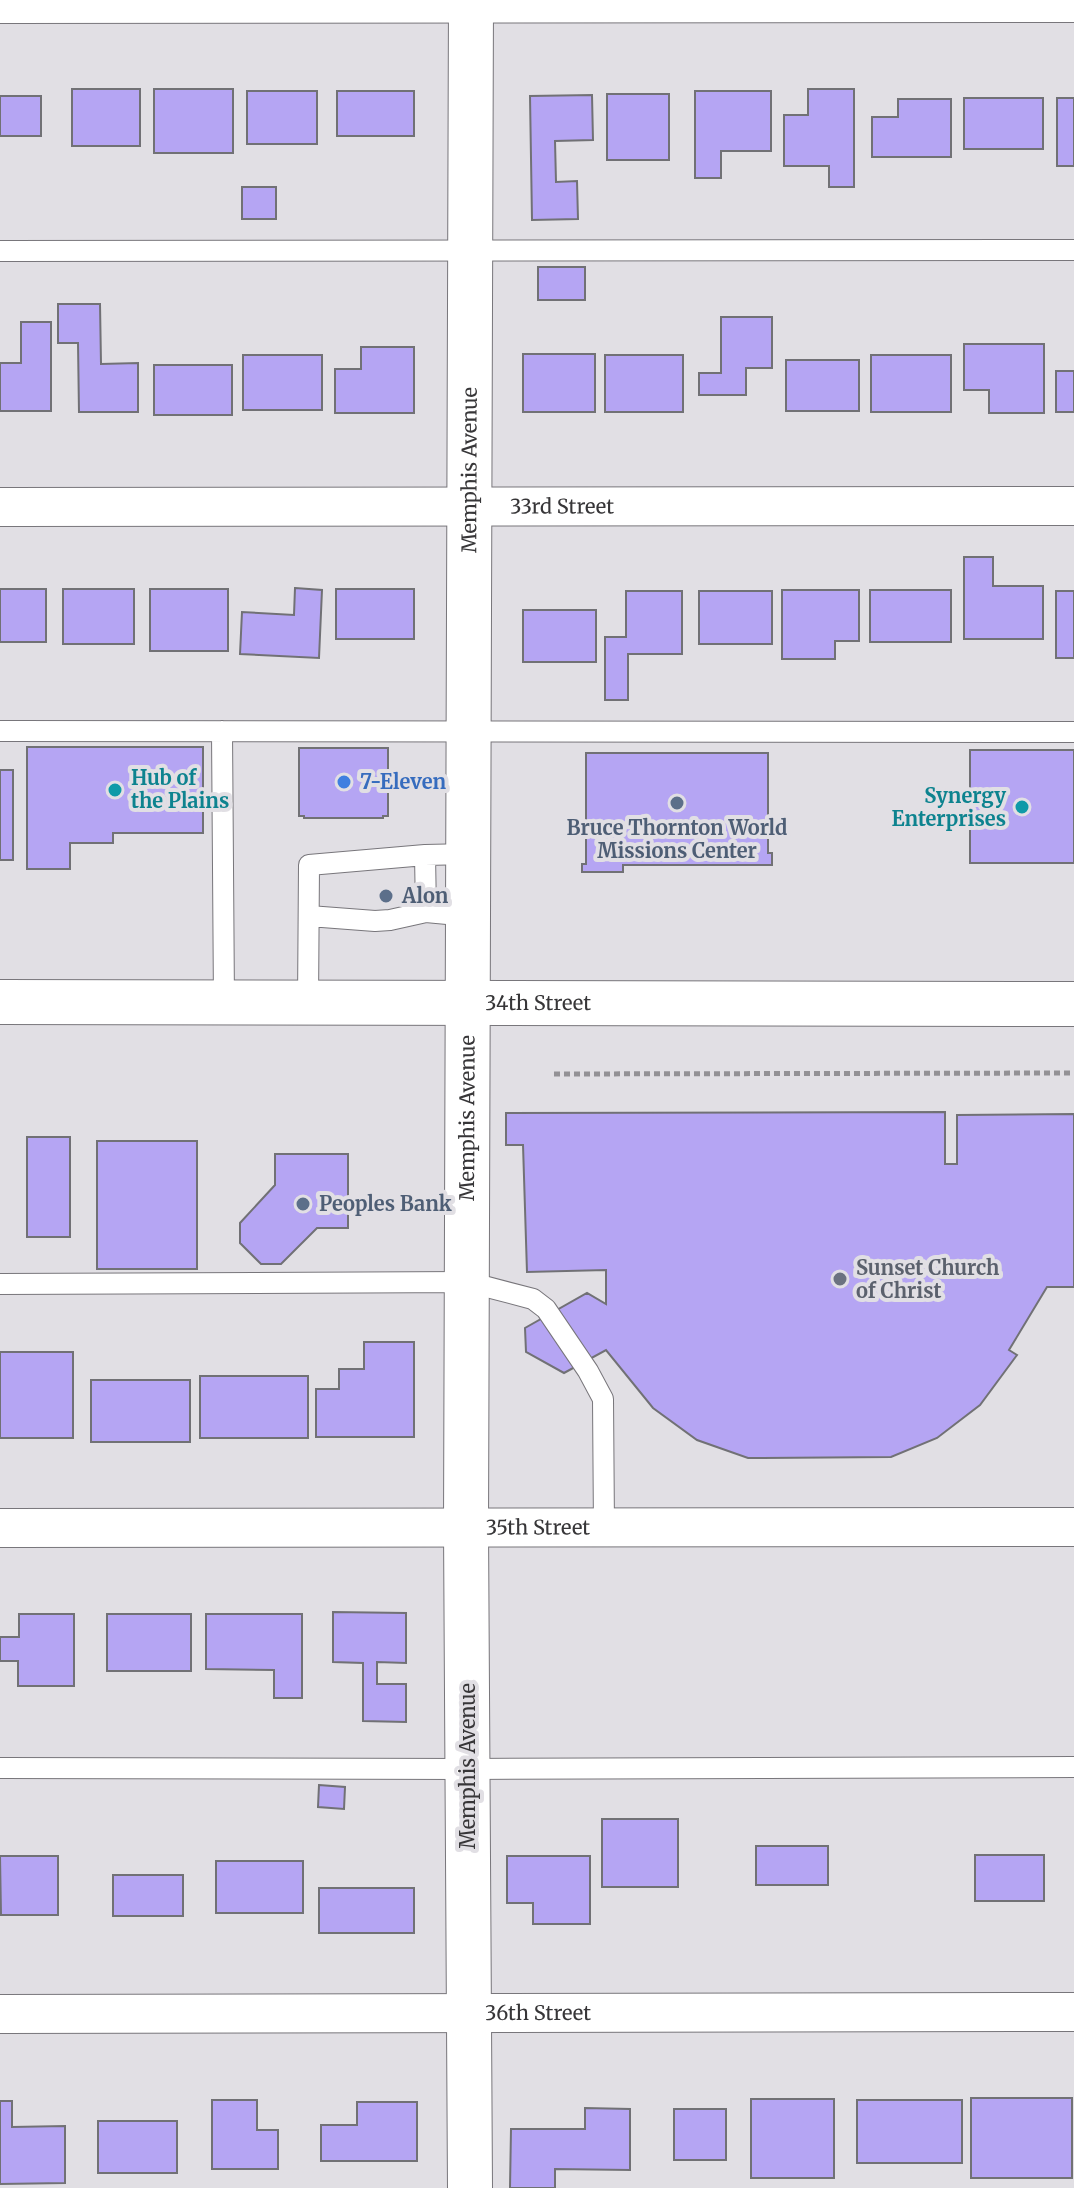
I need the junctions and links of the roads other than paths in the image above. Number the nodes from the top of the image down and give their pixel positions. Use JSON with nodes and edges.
{"nodes":[{"id":1,"x":471,"y":2,"type":"edge"},
{"id":2,"x":1074,"y":3,"type":"edge"},
{"id":3,"x":0,"y":4,"type":"edge"},
{"id":4,"x":470,"y":250,"type":"junction"},
{"id":5,"x":1074,"y":250,"type":"edge"},
{"id":6,"x":0,"y":251,"type":"edge"},
{"id":7,"x":1074,"y":506,"type":"edge"},
{"id":8,"x":0,"y":507,"type":"edge"},
{"id":9,"x":469,"y":507,"type":"junction"},
{"id":10,"x":0,"y":731,"type":"edge"},
{"id":11,"x":222,"y":731,"type":"junction"},
{"id":12,"x":469,"y":731,"type":"junction"},
{"id":13,"x":1074,"y":732,"type":"edge"},
{"id":14,"x":469,"y":854,"type":"junction"},
{"id":15,"x":425,"y":855,"type":"junction"},
{"id":16,"x":426,"y":912,"type":"junction"},
{"id":17,"x":309,"y":916,"type":"junction"},
{"id":18,"x":469,"y":916,"type":"junction"},
{"id":19,"x":0,"y":1002,"type":"edge"},
{"id":20,"x":224,"y":1003,"type":"junction"},
{"id":21,"x":308,"y":1003,"type":"junction"},
{"id":22,"x":469,"y":1003,"type":"junction"},
{"id":23,"x":1074,"y":1004,"type":"edge"},
{"id":24,"x":468,"y":1282,"type":"junction"},
{"id":25,"x":0,"y":1284,"type":"edge"},
{"id":26,"x":1074,"y":1527,"type":"edge"},
{"id":27,"x":0,"y":1528,"type":"edge"},
{"id":28,"x":466,"y":1528,"type":"junction"},
{"id":29,"x":604,"y":1528,"type":"junction"},
{"id":30,"x":1074,"y":1767,"type":"edge"},
{"id":31,"x":0,"y":1768,"type":"edge"},
{"id":32,"x":468,"y":1769,"type":"junction"},
{"id":33,"x":1074,"y":2012,"type":"edge"},
{"id":34,"x":470,"y":2013,"type":"junction"},
{"id":35,"x":0,"y":2014,"type":"edge"},
{"id":36,"x":470,"y":2188,"type":"edge"}],
"edges":[{"from":1,"to":2,"type":"street"},
{"from":1,"to":3,"type":"street"},
{"from":1,"to":4,"type":"street","name":"Memphis Avenue"},
{"from":4,"to":5,"type":"lane"},
{"from":4,"to":6,"type":"lane"},
{"from":4,"to":9,"type":"street","name":"Memphis Avenue"},
{"from":7,"to":9,"type":"street","name":"33rd Street"},
{"from":8,"to":9,"type":"street","name":"33rd Street"},
{"from":9,"to":12,"type":"street","name":"Memphis Avenue"},
{"from":10,"to":11,"type":"lane"},
{"from":11,"to":12,"type":"lane"},
{"from":11,"to":20,"type":"lane"},
{"from":12,"to":13,"type":"lane"},
{"from":12,"to":14,"type":"street","name":"Memphis Avenue"},
{"from":14,"to":15,"type":"lane"},
{"from":14,"to":18,"type":"street","name":"Memphis Avenue"},
{"from":15,"to":16,"type":"lane"},
{"from":15,"to":17,"type":"lane"},
{"from":16,"to":17,"type":"lane"},
{"from":16,"to":18,"type":"lane"},
{"from":17,"to":21,"type":"lane"},
{"from":18,"to":22,"type":"street","name":"Memphis Avenue"},
{"from":19,"to":20,"type":"street","name":"34th Street"},
{"from":20,"to":21,"type":"street","name":"34th Street"},
{"from":21,"to":22,"type":"street","name":"34th Street"},
{"from":22,"to":23,"type":"street","name":"34th Street"},
{"from":22,"to":24,"type":"street","name":"Memphis Avenue"},
{"from":24,"to":25,"type":"lane"},
{"from":24,"to":28,"type":"street","name":"Memphis Avenue"},
{"from":24,"to":29,"type":"lane"},
{"from":26,"to":29,"type":"street","name":"35th Street"},
{"from":27,"to":28,"type":"street","name":"35th Street"},
{"from":28,"to":29,"type":"street","name":"35th Street"},
{"from":28,"to":32,"type":"street","name":"Memphis Avenue"},
{"from":30,"to":32,"type":"lane"},
{"from":31,"to":32,"type":"lane"},
{"from":32,"to":34,"type":"street","name":"Memphis Avenue"},
{"from":33,"to":34,"type":"street","name":"36th Street"},
{"from":34,"to":35,"type":"street","name":"36th Street"},
{"from":34,"to":36,"type":"street","name":"Memphis Avenue"}]}
